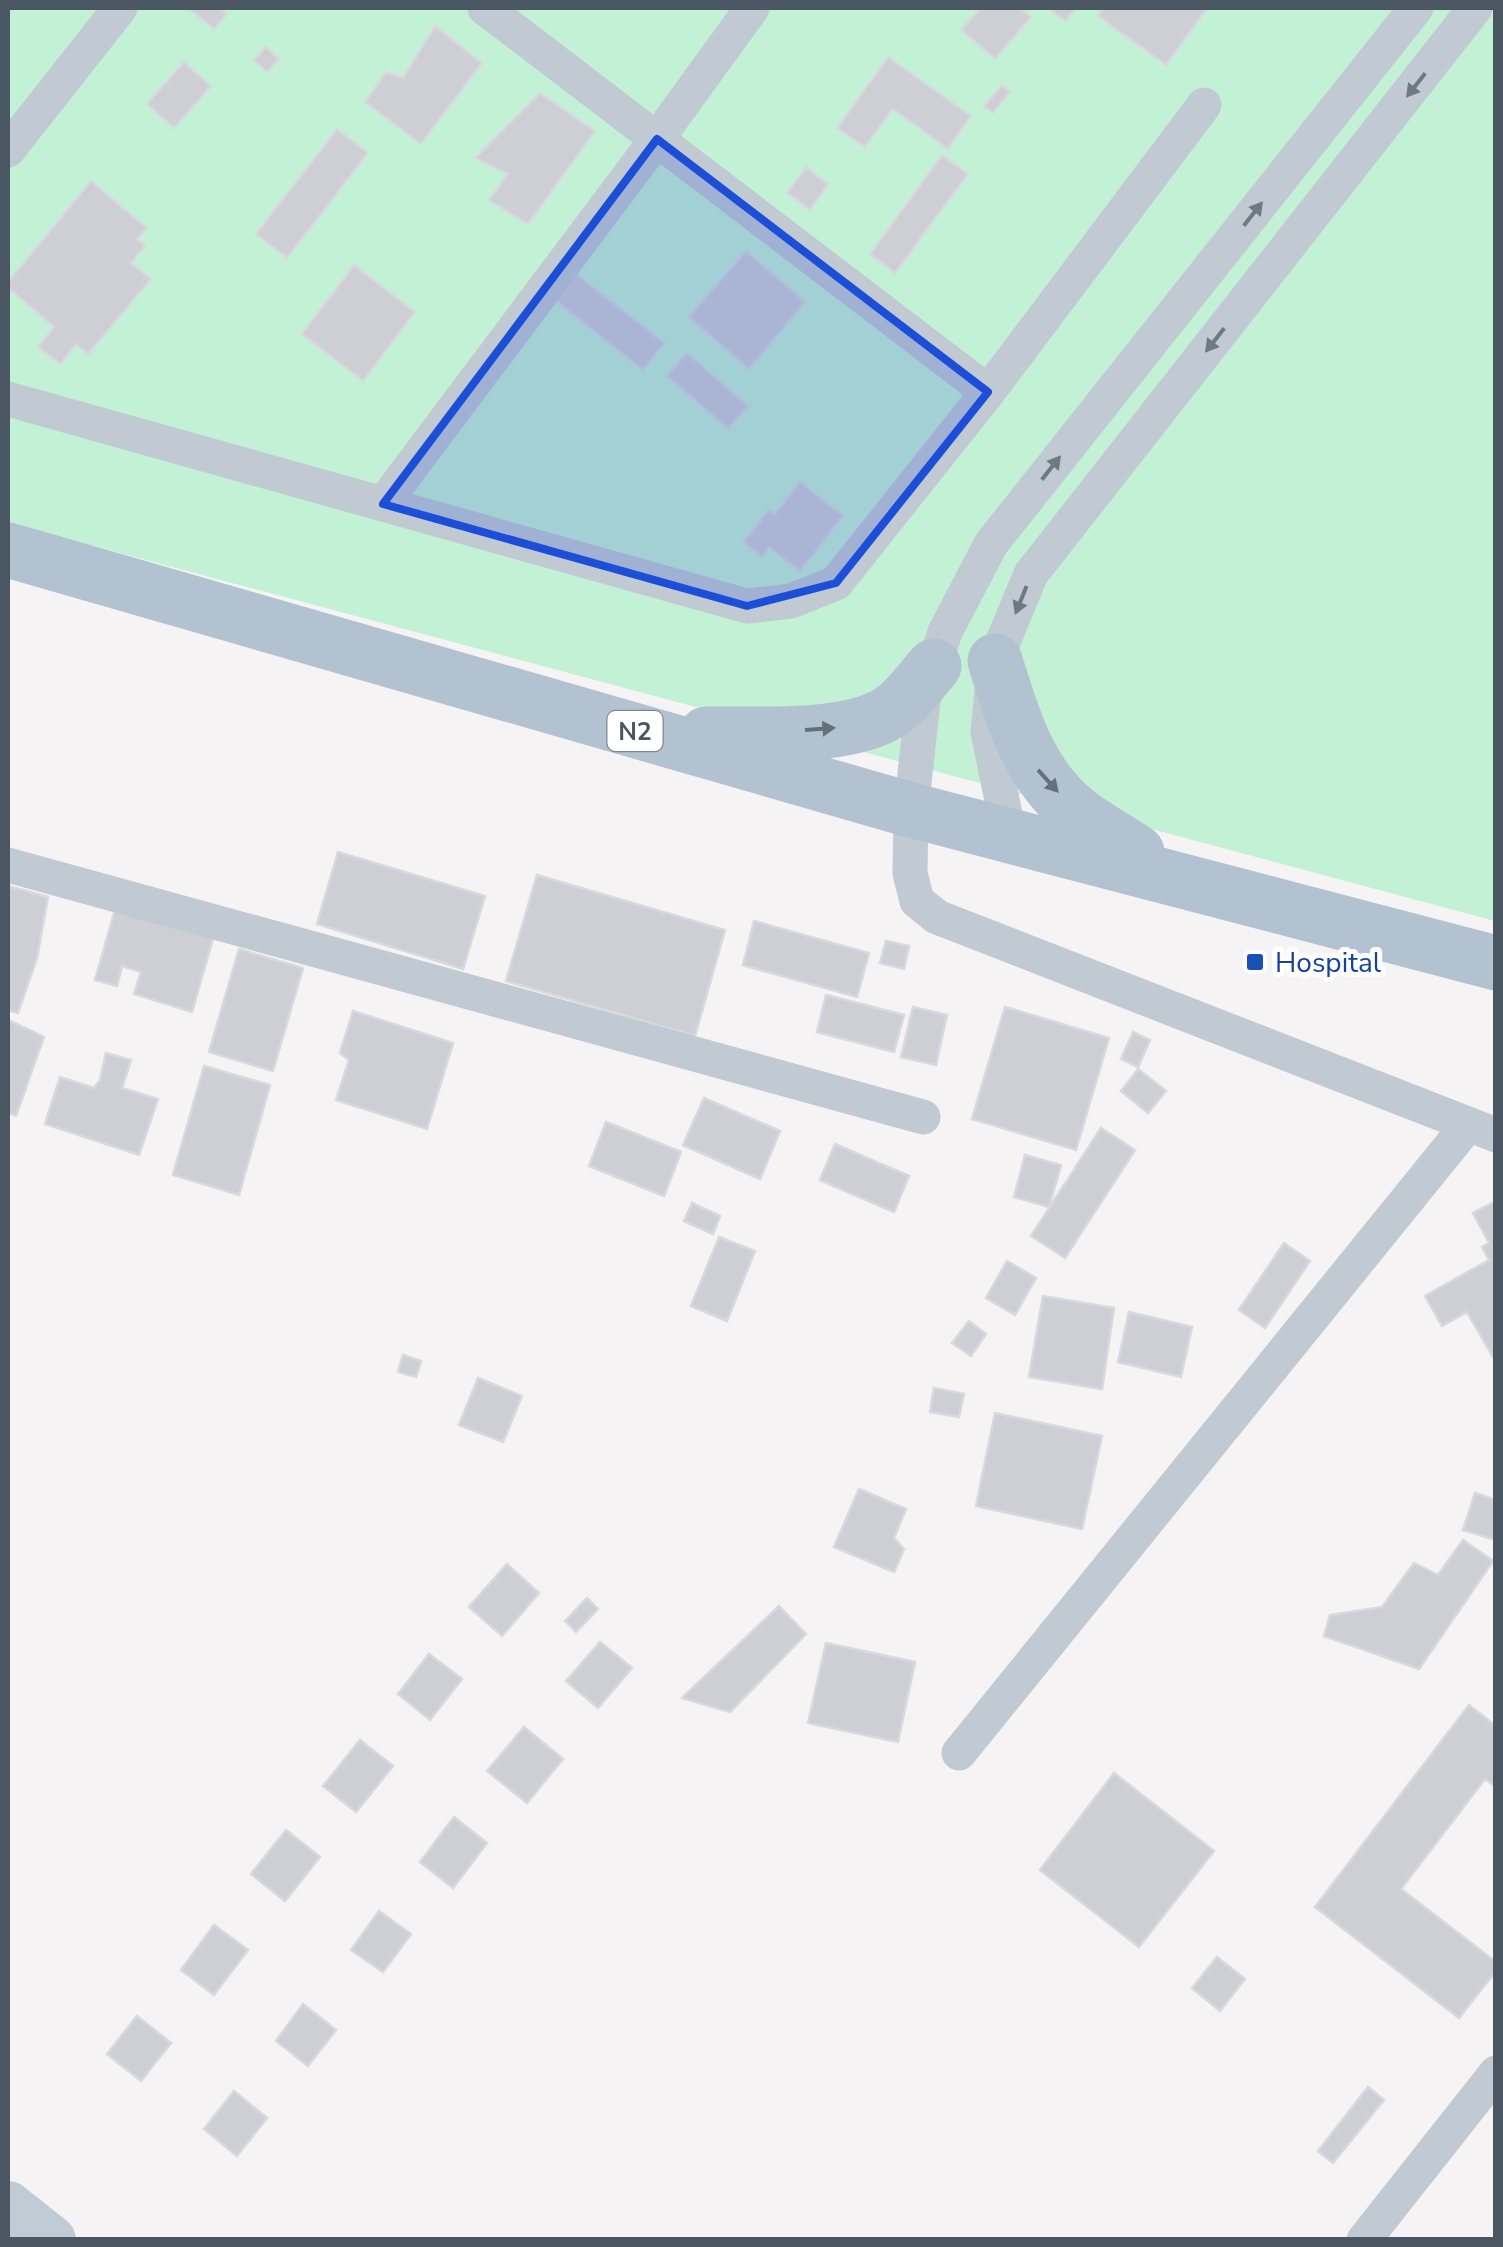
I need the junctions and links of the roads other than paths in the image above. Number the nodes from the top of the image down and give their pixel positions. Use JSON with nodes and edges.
{"nodes":[{"id":1,"x":120,"y":8,"type":"edge"},
{"id":2,"x":485,"y":8,"type":"edge"},
{"id":3,"x":752,"y":8,"type":"edge"},
{"id":4,"x":1416,"y":8,"type":"edge"},
{"id":5,"x":1475,"y":8,"type":"edge"},
{"id":6,"x":1204,"y":105,"type":"dead end"},
{"id":7,"x":657,"y":140,"type":"junction"},
{"id":8,"x":8,"y":150,"type":"edge"},
{"id":9,"x":988,"y":392,"type":"junction"},
{"id":10,"x":8,"y":400,"type":"edge"},
{"id":11,"x":383,"y":504,"type":"junction"},
{"id":12,"x":8,"y":550,"type":"edge"},
{"id":13,"x":996,"y":661,"type":"junction"},
{"id":14,"x":934,"y":666,"type":"junction"},
{"id":15,"x":653,"y":736,"type":"junction"},
{"id":16,"x":911,"y":810,"type":"junction"},
{"id":17,"x":1009,"y":834,"type":"junction"},
{"id":18,"x":8,"y":866,"type":"edge"},
{"id":19,"x":1178,"y":879,"type":"junction"},
{"id":20,"x":1496,"y":963,"type":"edge"},
{"id":21,"x":923,"y":1116,"type":"dead end"},
{"id":22,"x":1481,"y":1130,"type":"edge"},
{"id":23,"x":959,"y":1754,"type":"dead end"},
{"id":24,"x":1496,"y":2073,"type":"edge"},
{"id":25,"x":8,"y":2206,"type":"edge"},
{"id":26,"x":52,"y":2240,"type":"edge"},
{"id":27,"x":1364,"y":2240,"type":"edge"}],
"edges":[{"from":1,"to":8,"type":"street"},
{"from":2,"to":7,"type":"street"},
{"from":3,"to":7,"type":"street"},
{"from":14,"to":4,"type":"street","one_way":true},
{"from":5,"to":13,"type":"street","one_way":true},
{"from":6,"to":9,"type":"street"},
{"from":7,"to":9,"type":"street"},
{"from":7,"to":11,"type":"street"},
{"from":9,"to":11,"type":"street"},
{"from":10,"to":11,"type":"street"},
{"from":12,"to":15,"type":"main road","number":"N2"},
{"from":13,"to":17,"type":"street"},
{"from":13,"to":19,"type":"main road","one_way":true},
{"from":15,"to":14,"type":"main road","one_way":true},
{"from":14,"to":16,"type":"street"},
{"from":15,"to":16,"type":"main road","number":"N2"},
{"from":16,"to":17,"type":"main road","number":"N2"},
{"from":16,"to":22,"type":"street"},
{"from":17,"to":19,"type":"main road","number":"N2"},
{"from":18,"to":21,"type":"street"},
{"from":19,"to":20,"type":"main road","number":"N2"},
{"from":22,"to":23,"type":"street"},
{"from":24,"to":27,"type":"street"},
{"from":25,"to":26,"type":"main road"}]}
